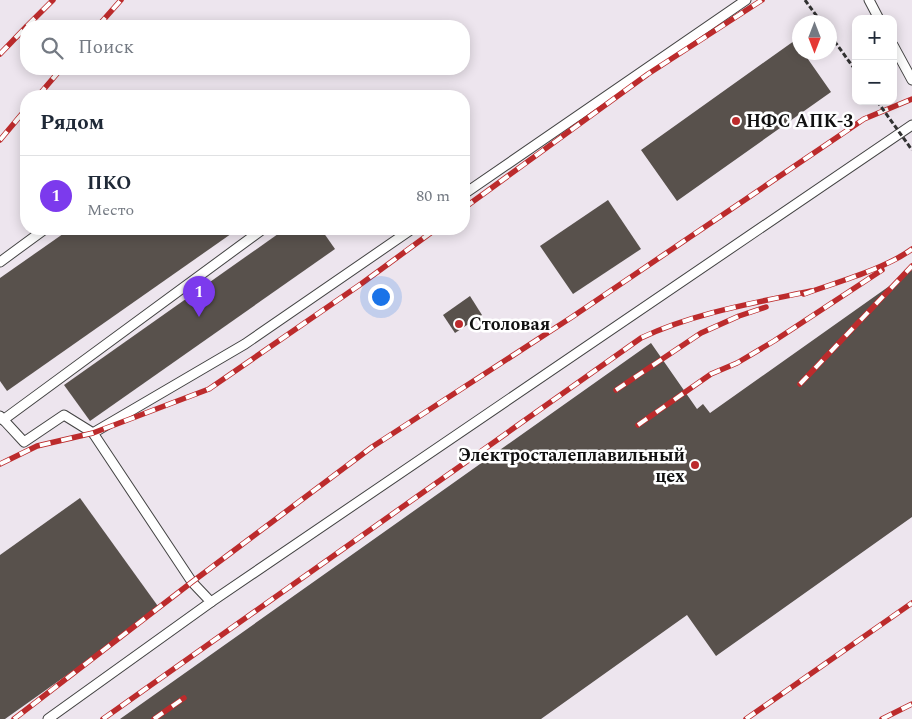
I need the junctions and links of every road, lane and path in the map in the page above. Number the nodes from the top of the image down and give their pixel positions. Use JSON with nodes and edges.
{"nodes":[{"id":1,"x":746,"y":0,"type":"edge"},
{"id":2,"x":805,"y":0,"type":"edge"},
{"id":3,"x":869,"y":0,"type":"edge"},
{"id":4,"x":816,"y":15,"type":"edge"},
{"id":5,"x":877,"y":15,"type":"edge"},
{"id":6,"x":837,"y":44,"type":"edge"},
{"id":7,"x":897,"y":52,"type":"edge"},
{"id":8,"x":852,"y":65,"type":"edge"},
{"id":9,"x":912,"y":80,"type":"edge"},
{"id":10,"x":880,"y":105,"type":"edge"},
{"id":11,"x":912,"y":125,"type":"edge"},
{"id":12,"x":912,"y":150,"type":"edge"},
{"id":13,"x":470,"y":190,"type":"edge"},
{"id":14,"x":37,"y":235,"type":"edge"},
{"id":15,"x":255,"y":235,"type":"edge"},
{"id":16,"x":403,"y":235,"type":"edge"},
{"id":17,"x":0,"y":262,"type":"edge"},
{"id":18,"x":1,"y":418,"type":"edge"},
{"id":19,"x":93,"y":433,"type":"junction"},
{"id":20,"x":211,"y":602,"type":"junction"},
{"id":21,"x":48,"y":719,"type":"edge"}],
"edges":[{"from":1,"to":13,"type":"lane"},
{"from":2,"to":4,"type":"path"},
{"from":3,"to":5,"type":"lane"},
{"from":6,"to":8,"type":"path"},
{"from":7,"to":9,"type":"lane"},
{"from":10,"to":12,"type":"path","bridge":true},
{"from":11,"to":20,"type":"lane"},
{"from":14,"to":17,"type":"lane"},
{"from":15,"to":18,"type":"lane"},
{"from":16,"to":19,"type":"lane"},
{"from":18,"to":19,"type":"lane"},
{"from":19,"to":20,"type":"lane"},
{"from":20,"to":21,"type":"lane"}]}
